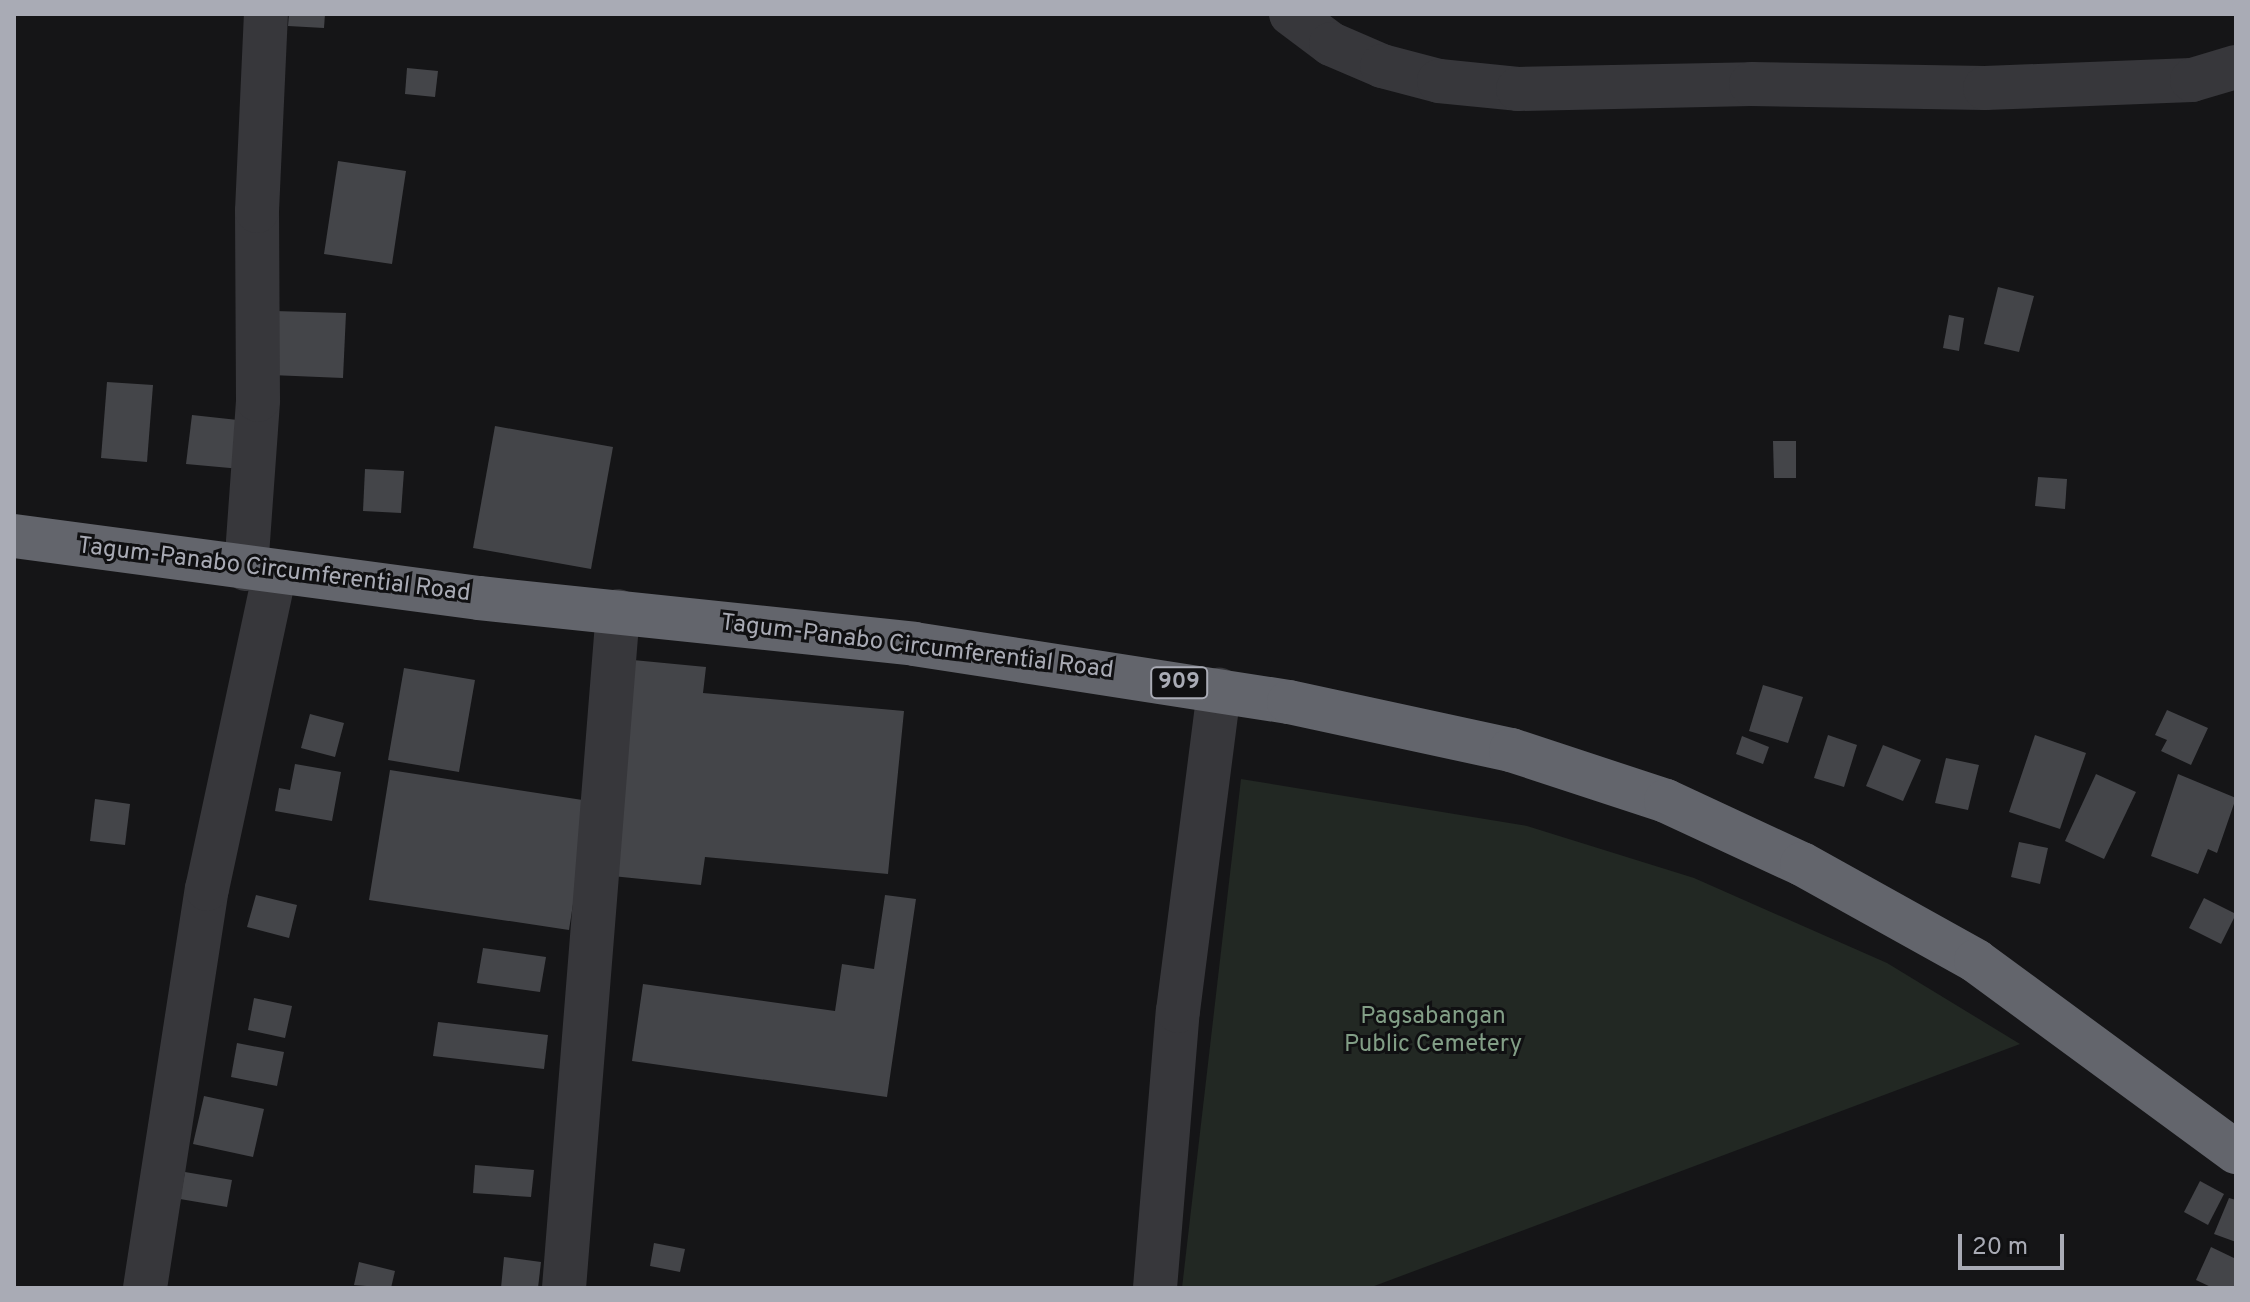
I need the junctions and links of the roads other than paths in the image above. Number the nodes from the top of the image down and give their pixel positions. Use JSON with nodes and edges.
{"nodes":[{"id":1,"x":266,"y":14,"type":"edge"},
{"id":2,"x":1291,"y":14,"type":"edge"},
{"id":3,"x":2236,"y":67,"type":"edge"},
{"id":4,"x":14,"y":536,"type":"edge"},
{"id":5,"x":260,"y":571,"type":"junction"},
{"id":6,"x":618,"y":611,"type":"junction"},
{"id":7,"x":1219,"y":690,"type":"junction"},
{"id":8,"x":2236,"y":1152,"type":"edge"},
{"id":9,"x":145,"y":1288,"type":"edge"},
{"id":10,"x":564,"y":1288,"type":"edge"},
{"id":11,"x":1155,"y":1288,"type":"edge"}],
"edges":[{"from":1,"to":5,"type":"street"},
{"from":2,"to":3,"type":"street"},
{"from":4,"to":5,"type":"highway","name":"Tagum-Panabo Circumferential Road","number":"909"},
{"from":5,"to":6,"type":"highway","name":"Tagum-Panabo Circumferential Road","number":"909"},
{"from":5,"to":9,"type":"street"},
{"from":6,"to":7,"type":"highway","name":"Tagum-Panabo Circumferential Road","number":"909"},
{"from":6,"to":10,"type":"street"},
{"from":7,"to":8,"type":"highway","name":"Tagum-Panabo Circumferential Road","number":"909"},
{"from":7,"to":11,"type":"street"}]}
